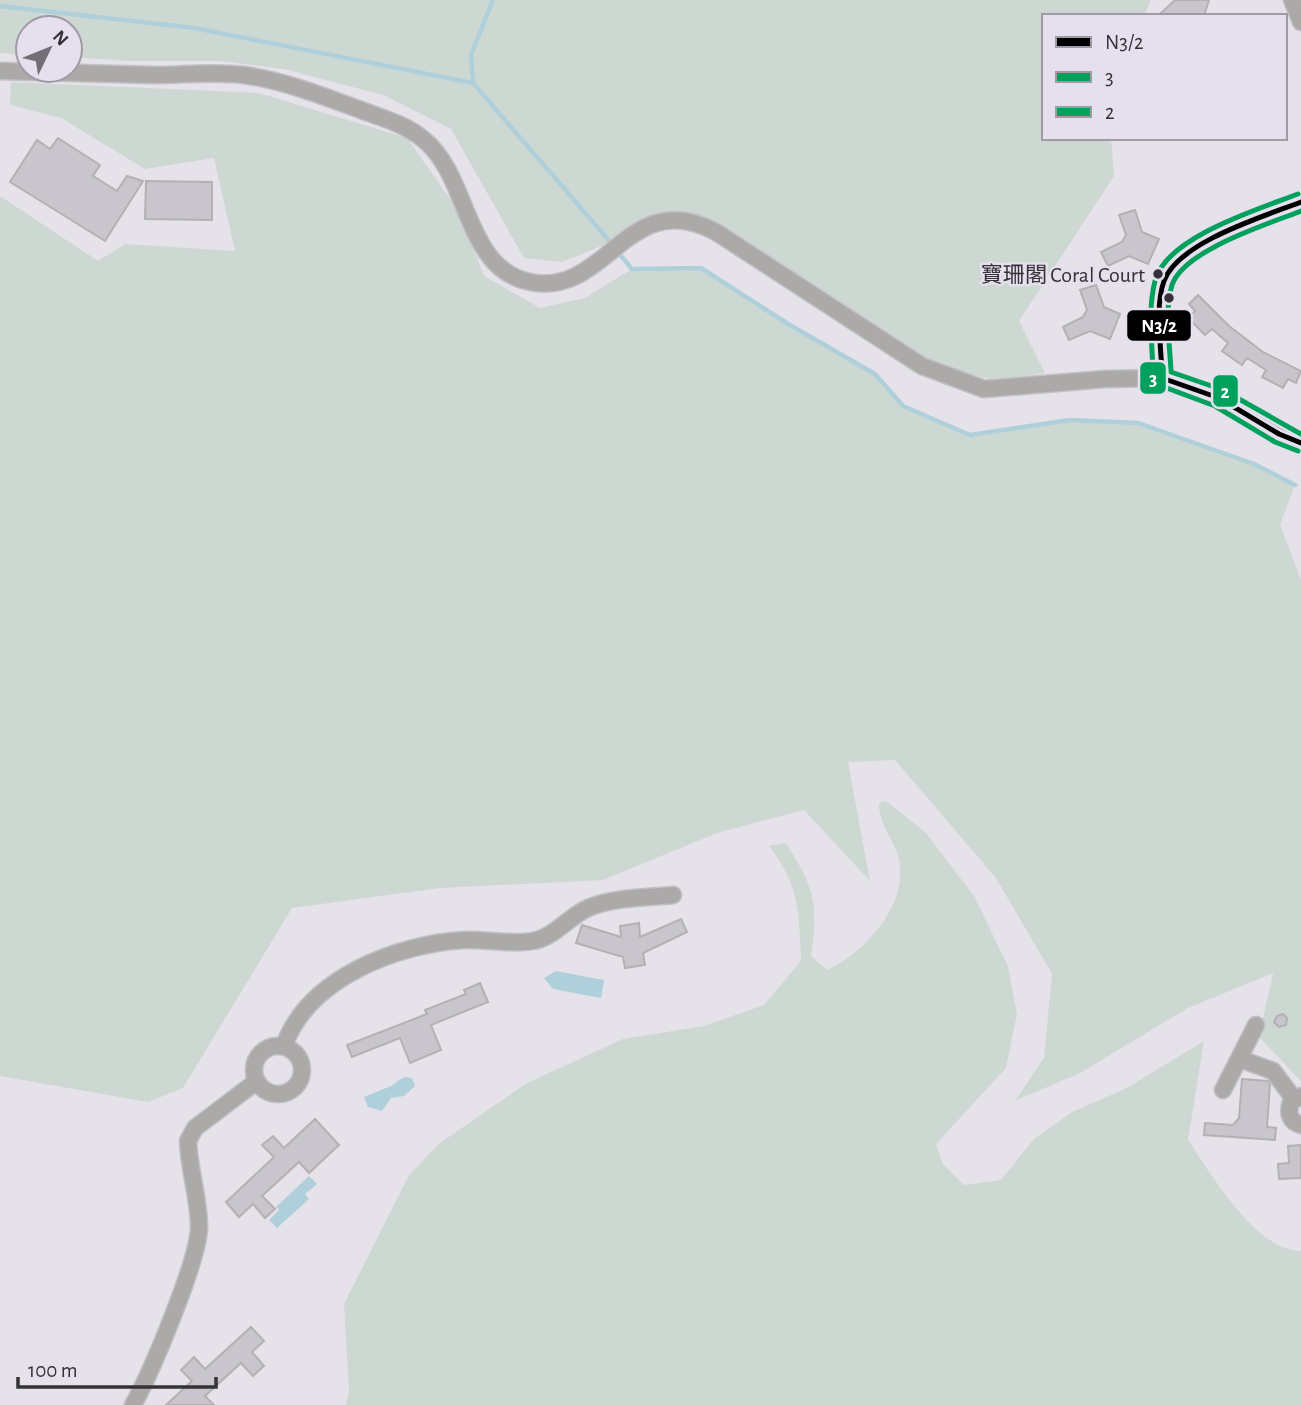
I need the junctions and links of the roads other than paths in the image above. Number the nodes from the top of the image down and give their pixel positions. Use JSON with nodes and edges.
{"nodes":[{"id":1,"x":1292,"y":0,"type":"edge"},
{"id":2,"x":1301,"y":22,"type":"edge"},
{"id":3,"x":0,"y":71,"type":"edge"},
{"id":4,"x":1301,"y":202,"type":"edge"},
{"id":5,"x":1162,"y":378,"type":"junction"},
{"id":6,"x":1301,"y":443,"type":"edge"},
{"id":7,"x":673,"y":895,"type":"dead end"},
{"id":8,"x":1256,"y":1025,"type":"dead end"},
{"id":9,"x":285,"y":1046,"type":"junction"},
{"id":10,"x":1240,"y":1059,"type":"junction"},
{"id":11,"x":257,"y":1081,"type":"junction"},
{"id":12,"x":1223,"y":1090,"type":"dead end"},
{"id":13,"x":1298,"y":1097,"type":"edge"},
{"id":14,"x":1301,"y":1125,"type":"edge"},
{"id":15,"x":132,"y":1405,"type":"edge"}],
"edges":[{"from":1,"to":2,"type":"street"},
{"from":3,"to":5,"type":"street"},
{"from":4,"to":5,"type":"street"},
{"from":5,"to":6,"type":"street"},
{"from":7,"to":9,"type":"street"},
{"from":8,"to":10,"type":"street"},
{"from":9,"to":11,"type":"street"},
{"from":9,"to":11,"type":"street"},
{"from":10,"to":12,"type":"street"},
{"from":10,"to":13,"type":"street"},
{"from":11,"to":15,"type":"street"},
{"from":13,"to":14,"type":"street"}]}
